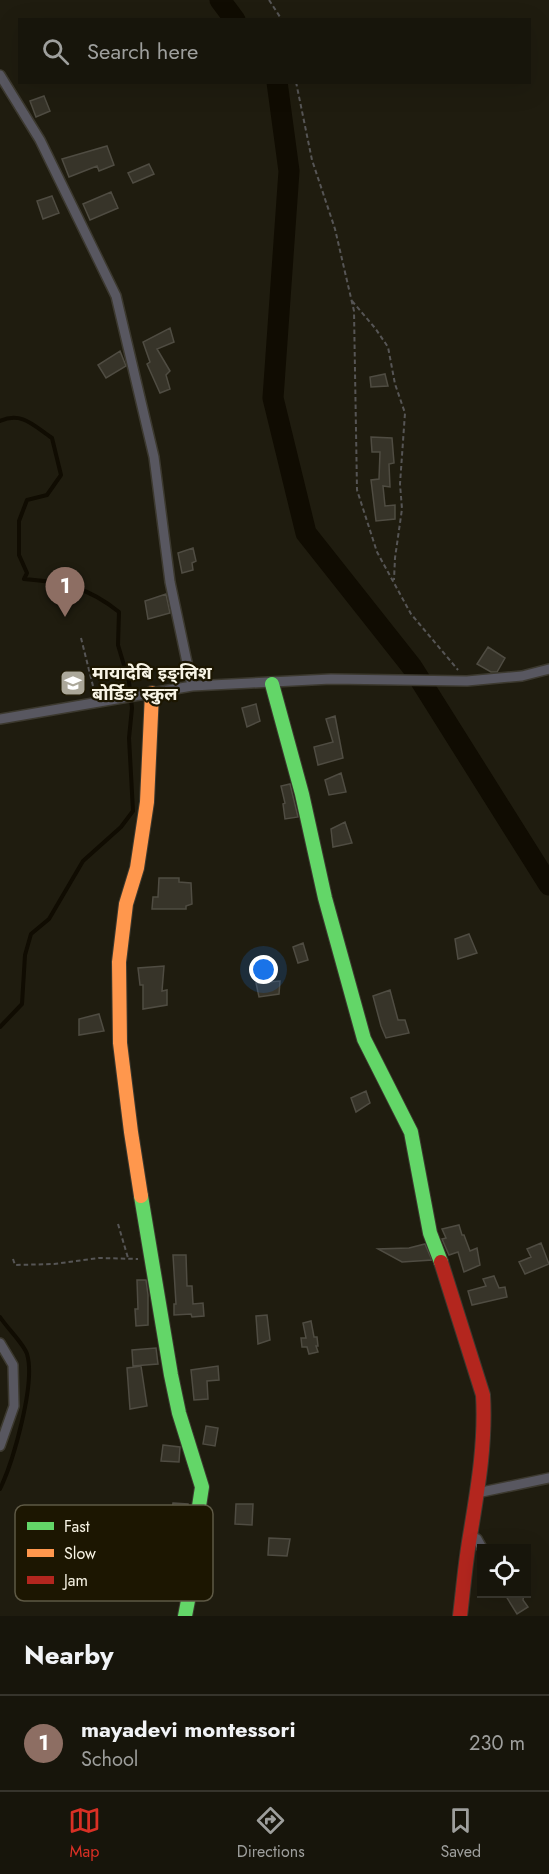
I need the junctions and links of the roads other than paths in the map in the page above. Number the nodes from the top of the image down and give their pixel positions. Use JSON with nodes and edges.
{"nodes":[{"id":1,"x":0,"y":75,"type":"edge"},
{"id":2,"x":549,"y":669,"type":"edge"},
{"id":3,"x":272,"y":684,"type":"junction"},
{"id":4,"x":192,"y":686,"type":"junction"},
{"id":5,"x":146,"y":694,"type":"junction"},
{"id":6,"x":0,"y":719,"type":"edge"},
{"id":7,"x":0,"y":1343,"type":"edge"},
{"id":8,"x":0,"y":1446,"type":"edge"},
{"id":9,"x":549,"y":1478,"type":"edge"},
{"id":10,"x":477,"y":1493,"type":"junction"},
{"id":11,"x":199,"y":1505,"type":"edge"},
{"id":12,"x":470,"y":1535,"type":"junction"},
{"id":13,"x":480,"y":1544,"type":"edge"},
{"id":14,"x":188,"y":1601,"type":"edge"},
{"id":15,"x":185,"y":1616,"type":"edge"},
{"id":16,"x":460,"y":1616,"type":"edge"}],
"edges":[{"from":1,"to":4,"type":"street"},
{"from":2,"to":3,"type":"street"},
{"from":3,"to":4,"type":"street"},
{"from":3,"to":10,"type":"street"},
{"from":4,"to":5,"type":"street"},
{"from":5,"to":6,"type":"street"},
{"from":5,"to":11,"type":"street"},
{"from":7,"to":8,"type":"street"},
{"from":9,"to":10,"type":"street"},
{"from":10,"to":12,"type":"street"},
{"from":12,"to":13,"type":"street"},
{"from":12,"to":16,"type":"street"},
{"from":14,"to":15,"type":"street"}]}
